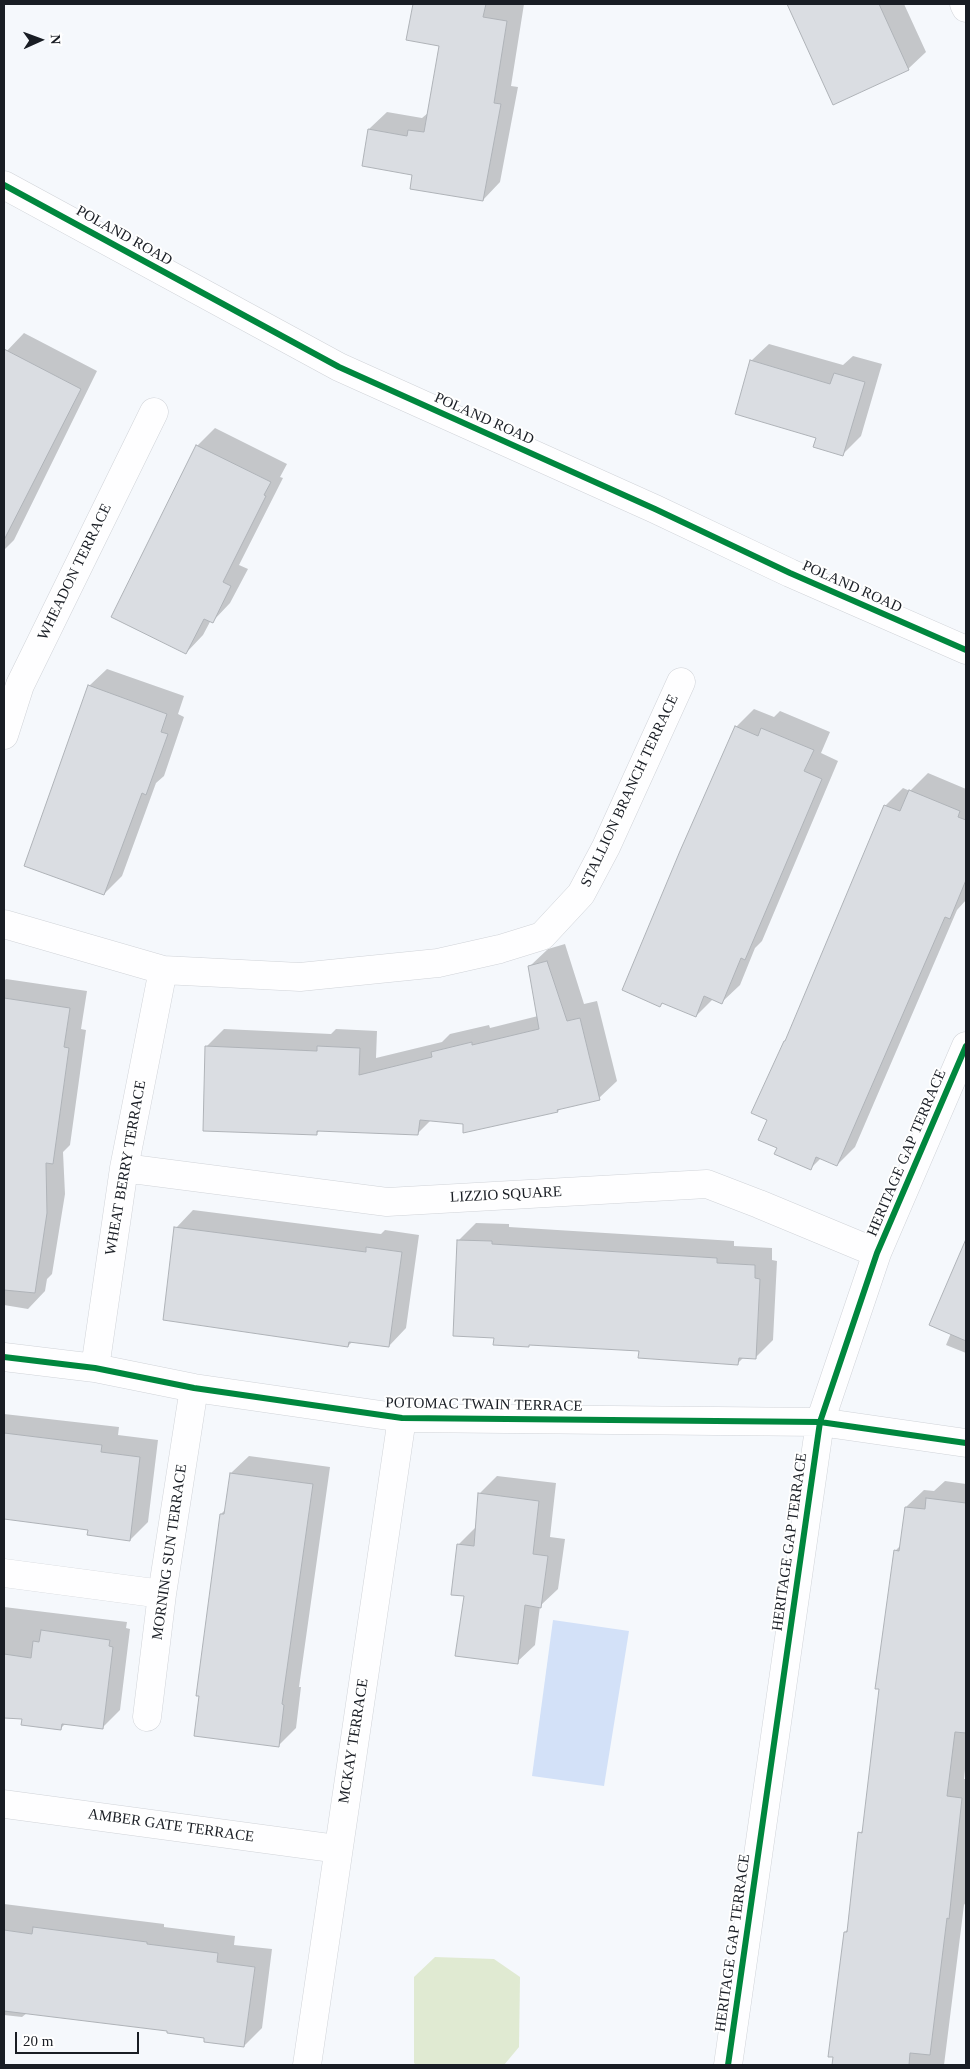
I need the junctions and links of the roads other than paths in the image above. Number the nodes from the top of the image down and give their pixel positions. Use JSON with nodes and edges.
{"nodes":[{"id":1,"x":964,"y":4,"type":"edge"},
{"id":2,"x":966,"y":8,"type":"edge"},
{"id":3,"x":4,"y":185,"type":"edge"},
{"id":4,"x":154,"y":412,"type":"dead end"},
{"id":5,"x":966,"y":650,"type":"edge"},
{"id":6,"x":681,"y":682,"type":"dead end"},
{"id":7,"x":4,"y":735,"type":"edge"},
{"id":8,"x":4,"y":924,"type":"edge"},
{"id":9,"x":163,"y":970,"type":"junction"},
{"id":10,"x":966,"y":1046,"type":"edge"},
{"id":11,"x":124,"y":1168,"type":"junction"},
{"id":12,"x":877,"y":1253,"type":"junction"},
{"id":13,"x":4,"y":1357,"type":"edge"},
{"id":14,"x":95,"y":1368,"type":"junction"},
{"id":15,"x":194,"y":1388,"type":"junction"},
{"id":16,"x":402,"y":1418,"type":"junction"},
{"id":17,"x":820,"y":1422,"type":"junction"},
{"id":18,"x":966,"y":1442,"type":"edge"},
{"id":19,"x":4,"y":1573,"type":"edge"},
{"id":20,"x":162,"y":1594,"type":"junction"},
{"id":21,"x":147,"y":1717,"type":"dead end"},
{"id":22,"x":4,"y":1804,"type":"edge"},
{"id":23,"x":338,"y":1849,"type":"junction"},
{"id":24,"x":307,"y":2065,"type":"edge"},
{"id":25,"x":728,"y":2065,"type":"edge"}],
"edges":[{"from":1,"to":2,"type":"street"},
{"from":3,"to":5,"type":"street","name":"POLAND ROAD"},
{"from":4,"to":7,"type":"street","name":"WHEADON TERRACE"},
{"from":6,"to":9,"type":"street","name":"STALLION BRANCH TERRACE"},
{"from":8,"to":9,"type":"street","name":"STALLION BRANCH TERRACE"},
{"from":9,"to":11,"type":"street","name":"WHEAT BERRY TERRACE"},
{"from":10,"to":12,"type":"street","name":"HERITAGE GAP TERRACE"},
{"from":11,"to":12,"type":"street","name":"LIZZIO SQUARE"},
{"from":11,"to":14,"type":"street","name":"WHEAT BERRY TERRACE"},
{"from":12,"to":17,"type":"street","name":"HERITAGE GAP TERRACE"},
{"from":13,"to":14,"type":"street","name":"POTOMAC TWAIN TERRACE"},
{"from":14,"to":15,"type":"street","name":"POTOMAC TWAIN TERRACE"},
{"from":15,"to":16,"type":"street","name":"POTOMAC TWAIN TERRACE"},
{"from":15,"to":20,"type":"street","name":"MORNING SUN TERRACE"},
{"from":16,"to":17,"type":"street","name":"POTOMAC TWAIN TERRACE"},
{"from":16,"to":23,"type":"street","name":"MCKAY TERRACE"},
{"from":17,"to":18,"type":"street","name":"POTOMAC TWAIN TERRACE"},
{"from":17,"to":25,"type":"street","name":"HERITAGE GAP TERRACE"},
{"from":19,"to":20,"type":"street"},
{"from":20,"to":21,"type":"street","name":"MORNING SUN TERRACE"},
{"from":22,"to":23,"type":"street","name":"AMBER GATE TERRACE"},
{"from":23,"to":24,"type":"street","name":"MCKAY TERRACE"}]}
